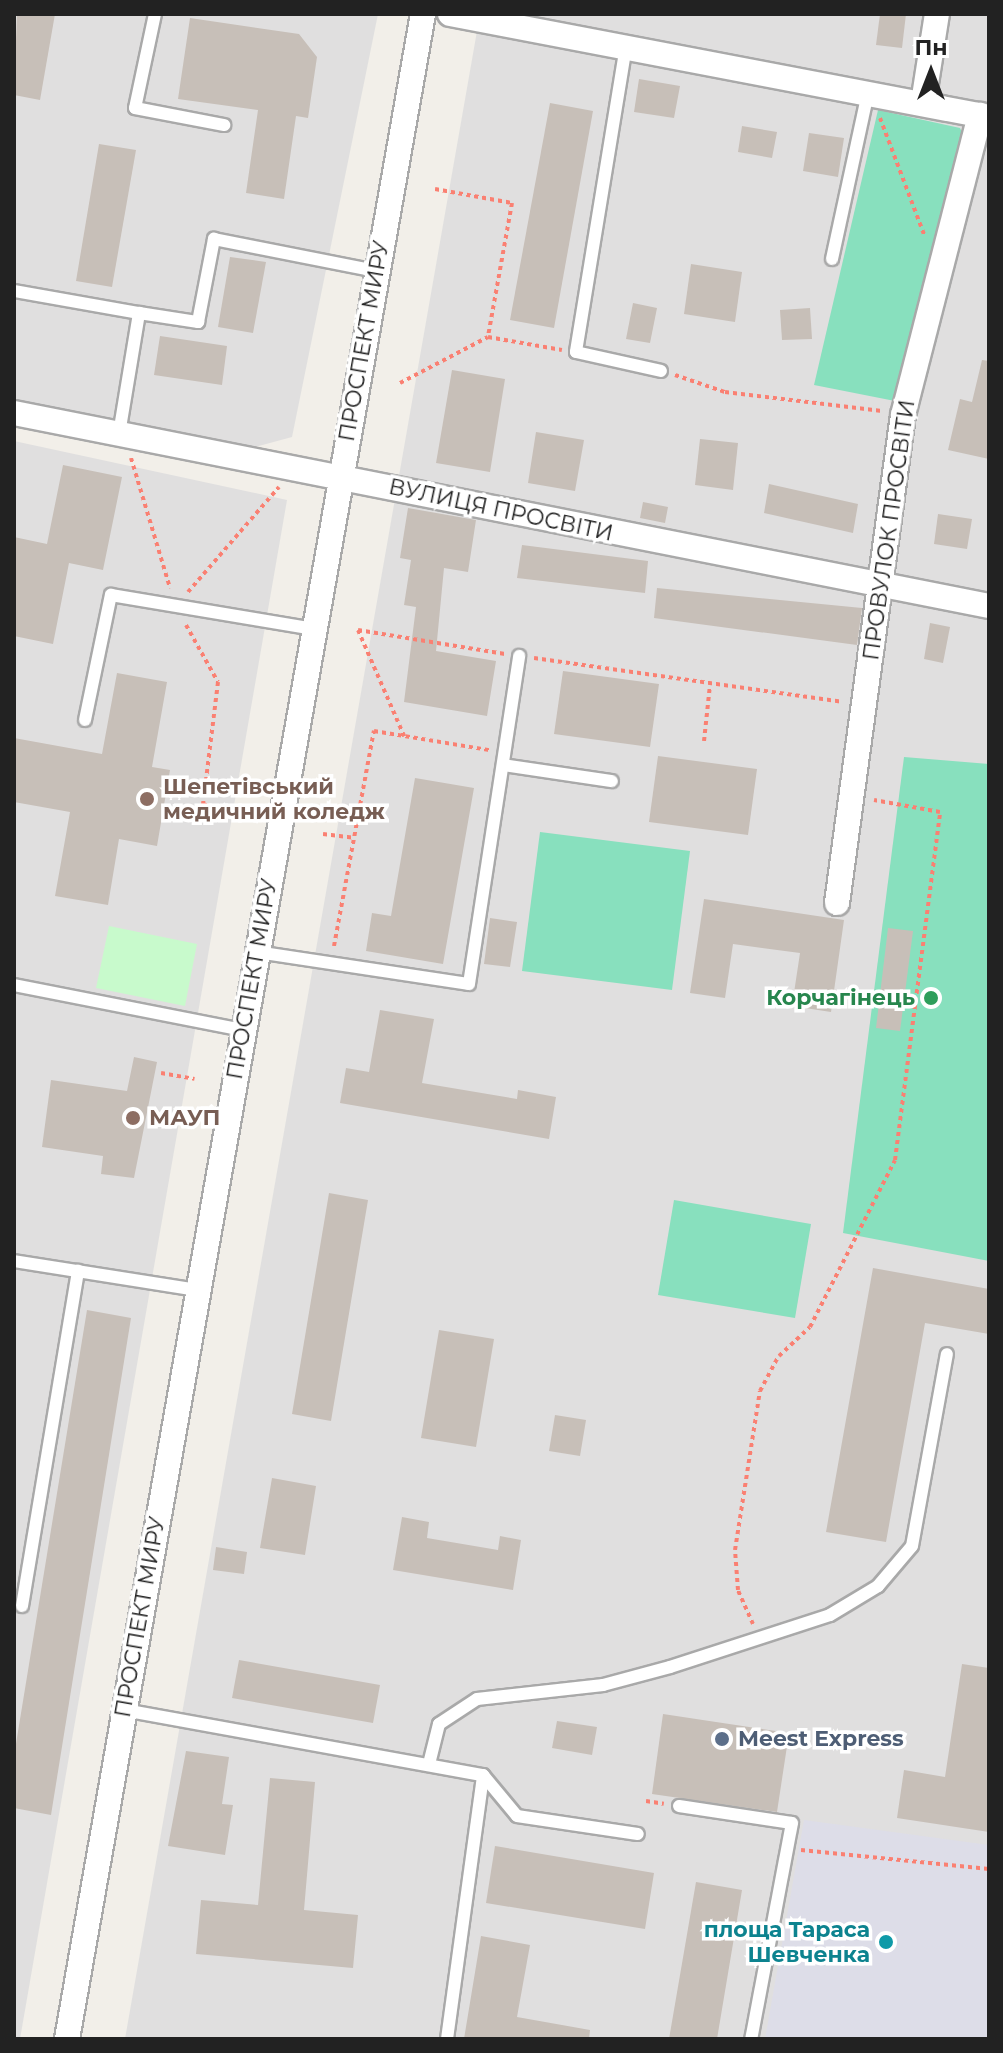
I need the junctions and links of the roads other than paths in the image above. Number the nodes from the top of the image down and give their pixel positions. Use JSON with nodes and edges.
{"nodes":[{"id":1,"x":155,"y":14,"type":"edge"},
{"id":2,"x":423,"y":14,"type":"edge"},
{"id":3,"x":450,"y":14,"type":"edge"},
{"id":4,"x":937,"y":14,"type":"edge"},
{"id":5,"x":626,"y":46,"type":"junction"},
{"id":6,"x":869,"y":90,"type":"junction"},
{"id":7,"x":923,"y":103,"type":"junction"},
{"id":8,"x":984,"y":116,"type":"edge"},
{"id":9,"x":224,"y":125,"type":"dead end"},
{"id":10,"x":832,"y":259,"type":"dead end"},
{"id":11,"x":376,"y":271,"type":"junction"},
{"id":12,"x":14,"y":291,"type":"edge"},
{"id":13,"x":139,"y":313,"type":"junction"},
{"id":14,"x":661,"y":371,"type":"road end"},
{"id":15,"x":14,"y":413,"type":"edge"},
{"id":16,"x":119,"y":434,"type":"junction"},
{"id":17,"x":341,"y":477,"type":"junction"},
{"id":18,"x":880,"y":590,"type":"junction"},
{"id":19,"x":989,"y":606,"type":"edge"},
{"id":20,"x":314,"y":629,"type":"junction"},
{"id":21,"x":519,"y":656,"type":"road end"},
{"id":22,"x":85,"y":720,"type":"dead end"},
{"id":23,"x":504,"y":759,"type":"junction"},
{"id":24,"x":612,"y":781,"type":"dead end"},
{"id":25,"x":837,"y":903,"type":"dead end"},
{"id":26,"x":257,"y":952,"type":"junction"},
{"id":27,"x":14,"y":985,"type":"edge"},
{"id":28,"x":243,"y":1030,"type":"junction"},
{"id":29,"x":14,"y":1261,"type":"edge"},
{"id":30,"x":78,"y":1271,"type":"junction"},
{"id":31,"x":198,"y":1290,"type":"junction"},
{"id":32,"x":947,"y":1354,"type":"dead end"},
{"id":33,"x":22,"y":1606,"type":"dead end"},
{"id":34,"x":124,"y":1710,"type":"junction"},
{"id":35,"x":429,"y":1764,"type":"junction"},
{"id":36,"x":483,"y":1775,"type":"junction"},
{"id":37,"x":679,"y":1806,"type":"dead end"},
{"id":38,"x":638,"y":1834,"type":"dead end"},
{"id":39,"x":67,"y":2039,"type":"edge"},
{"id":40,"x":447,"y":2039,"type":"edge"},
{"id":41,"x":751,"y":2039,"type":"edge"}],
"edges":[{"from":1,"to":9,"type":"lane"},
{"from":2,"to":11,"type":"street","name":"ПРОСПЕКТ МИРУ"},
{"from":3,"to":5,"type":"street"},
{"from":4,"to":7,"type":"street"},
{"from":5,"to":6,"type":"street"},
{"from":5,"to":14,"type":"lane"},
{"from":6,"to":7,"type":"street"},
{"from":6,"to":10,"type":"lane"},
{"from":7,"to":8,"type":"street"},
{"from":8,"to":18,"type":"street","name":"ПРОВУЛОК ПРОСВІТИ"},
{"from":11,"to":13,"type":"lane"},
{"from":11,"to":17,"type":"street","name":"ПРОСПЕКТ МИРУ"},
{"from":12,"to":13,"type":"lane"},
{"from":13,"to":16,"type":"lane"},
{"from":15,"to":16,"type":"street","name":"ВУЛИЦЯ ПРОСВІТИ"},
{"from":16,"to":17,"type":"street","name":"ВУЛИЦЯ ПРОСВІТИ"},
{"from":17,"to":18,"type":"street","name":"ВУЛИЦЯ ПРОСВІТИ"},
{"from":17,"to":20,"type":"street","name":"ПРОСПЕКТ МИРУ"},
{"from":18,"to":19,"type":"street","name":"ВУЛИЦЯ ПРОСВІТИ"},
{"from":18,"to":25,"type":"street","name":"ПРОВУЛОК ПРОСВІТИ"},
{"from":20,"to":22,"type":"lane"},
{"from":20,"to":26,"type":"street","name":"ПРОСПЕКТ МИРУ"},
{"from":21,"to":23,"type":"lane"},
{"from":23,"to":24,"type":"lane"},
{"from":23,"to":26,"type":"lane"},
{"from":26,"to":28,"type":"street","name":"ПРОСПЕКТ МИРУ"},
{"from":27,"to":28,"type":"lane"},
{"from":28,"to":31,"type":"street","name":"ПРОСПЕКТ МИРУ"},
{"from":29,"to":30,"type":"lane"},
{"from":30,"to":31,"type":"lane"},
{"from":30,"to":33,"type":"lane"},
{"from":31,"to":34,"type":"street","name":"ПРОСПЕКТ МИРУ"},
{"from":32,"to":35,"type":"lane"},
{"from":34,"to":35,"type":"lane"},
{"from":34,"to":39,"type":"street","name":"ПРОСПЕКТ МИРУ"},
{"from":35,"to":36,"type":"lane"},
{"from":36,"to":38,"type":"lane"},
{"from":36,"to":40,"type":"lane"},
{"from":37,"to":41,"type":"lane"}]}
